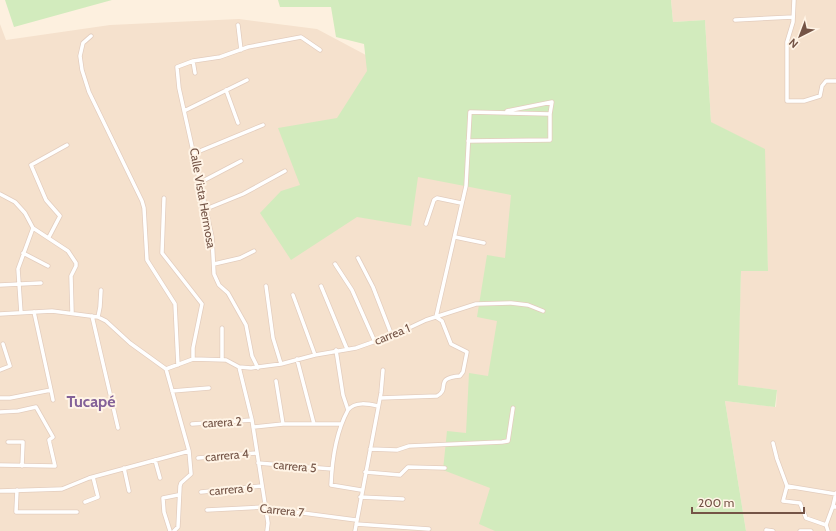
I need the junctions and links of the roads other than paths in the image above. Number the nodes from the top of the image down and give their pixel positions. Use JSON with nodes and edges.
{"nodes":[{"id":1,"x":794,"y":0,"type":"edge"},
{"id":2,"x":793,"y":17,"type":"junction"},
{"id":3,"x":735,"y":20,"type":"dead end"},
{"id":4,"x":238,"y":25,"type":"dead end"},
{"id":5,"x":91,"y":36,"type":"dead end"},
{"id":6,"x":241,"y":50,"type":"junction"},
{"id":7,"x":320,"y":50,"type":"dead end"},
{"id":8,"x":193,"y":61,"type":"junction"},
{"id":9,"x":195,"y":73,"type":"dead end"},
{"id":10,"x":247,"y":80,"type":"dead end"},
{"id":11,"x":836,"y":81,"type":"edge"},
{"id":12,"x":226,"y":90,"type":"junction"},
{"id":13,"x":184,"y":111,"type":"junction"},
{"id":14,"x":500,"y":112,"type":"junction"},
{"id":15,"x":550,"y":114,"type":"junction"},
{"id":16,"x":238,"y":123,"type":"dead end"},
{"id":17,"x":263,"y":125,"type":"dead end"},
{"id":18,"x":468,"y":141,"type":"junction"},
{"id":19,"x":67,"y":145,"type":"dead end"},
{"id":20,"x":195,"y":153,"type":"junction"},
{"id":21,"x":241,"y":160,"type":"dead end"},
{"id":22,"x":285,"y":171,"type":"dead end"},
{"id":23,"x":201,"y":182,"type":"junction"},
{"id":24,"x":0,"y":194,"type":"edge"},
{"id":25,"x":164,"y":198,"type":"dead end"},
{"id":26,"x":461,"y":203,"type":"junction"},
{"id":27,"x":206,"y":209,"type":"junction"},
{"id":28,"x":426,"y":224,"type":"dead end"},
{"id":29,"x":33,"y":228,"type":"junction"},
{"id":30,"x":49,"y":237,"type":"junction"},
{"id":31,"x":455,"y":237,"type":"junction"},
{"id":32,"x":484,"y":243,"type":"dead end"},
{"id":33,"x":254,"y":251,"type":"dead end"},
{"id":34,"x":23,"y":253,"type":"junction"},
{"id":35,"x":358,"y":258,"type":"dead end"},
{"id":36,"x":214,"y":264,"type":"junction"},
{"id":37,"x":335,"y":264,"type":"dead end"},
{"id":38,"x":48,"y":266,"type":"dead end"},
{"id":39,"x":41,"y":283,"type":"dead end"},
{"id":40,"x":18,"y":284,"type":"junction"},
{"id":41,"x":0,"y":285,"type":"edge"},
{"id":42,"x":266,"y":286,"type":"dead end"},
{"id":43,"x":321,"y":286,"type":"dead end"},
{"id":44,"x":101,"y":290,"type":"dead end"},
{"id":45,"x":293,"y":295,"type":"dead end"},
{"id":46,"x":543,"y":311,"type":"dead end"},
{"id":47,"x":34,"y":312,"type":"junction"},
{"id":48,"x":72,"y":312,"type":"junction"},
{"id":49,"x":21,"y":313,"type":"junction"},
{"id":50,"x":0,"y":314,"type":"edge"},
{"id":51,"x":92,"y":316,"type":"junction"},
{"id":52,"x":98,"y":317,"type":"junction"},
{"id":53,"x":436,"y":317,"type":"junction"},
{"id":54,"x":222,"y":328,"type":"dead end"},
{"id":55,"x":392,"y":336,"type":"junction"},
{"id":56,"x":375,"y":342,"type":"junction"},
{"id":57,"x":3,"y":344,"type":"dead end"},
{"id":58,"x":347,"y":348,"type":"junction"},
{"id":59,"x":336,"y":350,"type":"junction"},
{"id":60,"x":314,"y":355,"type":"junction"},
{"id":61,"x":193,"y":359,"type":"junction"},
{"id":62,"x":297,"y":359,"type":"junction"},
{"id":63,"x":222,"y":360,"type":"junction"},
{"id":64,"x":281,"y":364,"type":"junction"},
{"id":65,"x":178,"y":365,"type":"junction"},
{"id":66,"x":239,"y":367,"type":"junction"},
{"id":67,"x":258,"y":368,"type":"junction"},
{"id":68,"x":166,"y":369,"type":"junction"},
{"id":69,"x":0,"y":370,"type":"edge"},
{"id":70,"x":383,"y":370,"type":"dead end"},
{"id":71,"x":276,"y":381,"type":"dead end"},
{"id":72,"x":209,"y":388,"type":"dead end"},
{"id":73,"x":51,"y":390,"type":"junction"},
{"id":74,"x":172,"y":391,"type":"junction"},
{"id":75,"x":0,"y":398,"type":"edge"},
{"id":76,"x":380,"y":398,"type":"junction"},
{"id":77,"x":53,"y":400,"type":"dead end"},
{"id":78,"x":378,"y":406,"type":"junction"},
{"id":79,"x":513,"y":408,"type":"dead end"},
{"id":80,"x":348,"y":410,"type":"junction"},
{"id":81,"x":0,"y":412,"type":"edge"},
{"id":82,"x":252,"y":420,"type":"junction"},
{"id":83,"x":192,"y":424,"type":"dead end"},
{"id":84,"x":283,"y":424,"type":"junction"},
{"id":85,"x":314,"y":424,"type":"junction"},
{"id":86,"x":341,"y":424,"type":"junction"},
{"id":87,"x":253,"y":427,"type":"junction"},
{"id":88,"x":118,"y":428,"type":"dead end"},
{"id":89,"x":8,"y":442,"type":"dead end"},
{"id":90,"x":773,"y":443,"type":"dead end"},
{"id":91,"x":370,"y":449,"type":"junction"},
{"id":92,"x":189,"y":451,"type":"junction"},
{"id":93,"x":257,"y":453,"type":"junction"},
{"id":94,"x":198,"y":458,"type":"dead end"},
{"id":95,"x":155,"y":460,"type":"junction"},
{"id":96,"x":258,"y":463,"type":"junction"},
{"id":97,"x":0,"y":465,"type":"edge"},
{"id":98,"x":22,"y":466,"type":"junction"},
{"id":99,"x":124,"y":468,"type":"junction"},
{"id":100,"x":445,"y":468,"type":"dead end"},
{"id":101,"x":332,"y":469,"type":"junction"},
{"id":102,"x":365,"y":472,"type":"junction"},
{"id":103,"x":93,"y":477,"type":"junction"},
{"id":104,"x":160,"y":478,"type":"dead end"},
{"id":105,"x":261,"y":486,"type":"junction"},
{"id":106,"x":787,"y":486,"type":"junction"},
{"id":107,"x":17,"y":490,"type":"junction"},
{"id":108,"x":361,"y":490,"type":"junction"},
{"id":109,"x":0,"y":491,"type":"edge"},
{"id":110,"x":129,"y":491,"type":"dead end"},
{"id":111,"x":201,"y":492,"type":"dead end"},
{"id":112,"x":836,"y":493,"type":"edge"},
{"id":113,"x":178,"y":495,"type":"junction"},
{"id":114,"x":360,"y":497,"type":"junction"},
{"id":115,"x":403,"y":499,"type":"dead end"},
{"id":116,"x":85,"y":502,"type":"dead end"},
{"id":117,"x":835,"y":506,"type":"edge"},
{"id":118,"x":265,"y":507,"type":"junction"},
{"id":119,"x":207,"y":510,"type":"dead end"},
{"id":120,"x":77,"y":512,"type":"dead end"},
{"id":121,"x":356,"y":522,"type":"junction"},
{"id":122,"x":826,"y":525,"type":"junction"},
{"id":123,"x":429,"y":529,"type":"dead end"},
{"id":124,"x":766,"y":530,"type":"edge"},
{"id":125,"x":170,"y":531,"type":"edge"},
{"id":126,"x":174,"y":531,"type":"edge"},
{"id":127,"x":267,"y":531,"type":"edge"},
{"id":128,"x":354,"y":531,"type":"edge"},
{"id":129,"x":773,"y":531,"type":"edge"},
{"id":130,"x":800,"y":531,"type":"edge"},
{"id":131,"x":811,"y":531,"type":"edge"},
{"id":132,"x":828,"y":531,"type":"edge"}],
"edges":[{"from":1,"to":2,"type":"street"},
{"from":2,"to":3,"type":"street"},
{"from":2,"to":11,"type":"street"},
{"from":4,"to":6,"type":"street"},
{"from":5,"to":65,"type":"street"},
{"from":6,"to":7,"type":"street"},
{"from":6,"to":8,"type":"street"},
{"from":8,"to":9,"type":"street"},
{"from":8,"to":13,"type":"street","name":"Calle Vista Hermosa"},
{"from":10,"to":12,"type":"street"},
{"from":12,"to":13,"type":"street"},
{"from":12,"to":16,"type":"street"},
{"from":13,"to":20,"type":"street","name":"Calle Vista Hermosa"},
{"from":14,"to":15,"type":"street"},
{"from":14,"to":15,"type":"street"},
{"from":14,"to":18,"type":"street"},
{"from":15,"to":18,"type":"street"},
{"from":17,"to":20,"type":"street"},
{"from":18,"to":26,"type":"street"},
{"from":19,"to":30,"type":"street"},
{"from":20,"to":23,"type":"street","name":"Calle Vista Hermosa"},
{"from":21,"to":23,"type":"street"},
{"from":22,"to":27,"type":"street"},
{"from":23,"to":27,"type":"street","name":"Calle Vista Hermosa"},
{"from":24,"to":29,"type":"street"},
{"from":25,"to":61,"type":"street"},
{"from":26,"to":28,"type":"street"},
{"from":26,"to":31,"type":"street"},
{"from":27,"to":36,"type":"street","name":"Calle Vista Hermosa"},
{"from":29,"to":30,"type":"street"},
{"from":29,"to":34,"type":"street"},
{"from":30,"to":48,"type":"street"},
{"from":31,"to":32,"type":"street"},
{"from":31,"to":53,"type":"street"},
{"from":33,"to":36,"type":"street"},
{"from":34,"to":38,"type":"street"},
{"from":34,"to":40,"type":"street"},
{"from":35,"to":55,"type":"street"},
{"from":36,"to":67,"type":"street","name":"Calle Vista Hermosa"},
{"from":37,"to":56,"type":"street"},
{"from":39,"to":40,"type":"street"},
{"from":40,"to":41,"type":"street"},
{"from":40,"to":49,"type":"street"},
{"from":42,"to":64,"type":"street"},
{"from":43,"to":58,"type":"street"},
{"from":44,"to":52,"type":"street"},
{"from":45,"to":60,"type":"street"},
{"from":46,"to":53,"type":"street","name":"carrea 1"},
{"from":47,"to":48,"type":"street"},
{"from":47,"to":49,"type":"street"},
{"from":47,"to":73,"type":"street"},
{"from":48,"to":51,"type":"street"},
{"from":49,"to":50,"type":"street"},
{"from":51,"to":52,"type":"street"},
{"from":51,"to":88,"type":"street"},
{"from":52,"to":68,"type":"street"},
{"from":53,"to":55,"type":"street","name":"carrea 1"},
{"from":53,"to":76,"type":"street"},
{"from":54,"to":63,"type":"street"},
{"from":55,"to":56,"type":"street","name":"carrea 1"},
{"from":56,"to":58,"type":"street","name":"carrea 1"},
{"from":57,"to":69,"type":"street"},
{"from":58,"to":59,"type":"street","name":"carrea 1"},
{"from":59,"to":60,"type":"street","name":"carrea 1"},
{"from":59,"to":80,"type":"street"},
{"from":60,"to":62,"type":"street","name":"carrea 1"},
{"from":61,"to":63,"type":"street"},
{"from":61,"to":65,"type":"street"},
{"from":62,"to":64,"type":"street","name":"carrea 1"},
{"from":62,"to":85,"type":"street"},
{"from":63,"to":66,"type":"street","name":"carrea 1"},
{"from":64,"to":67,"type":"street","name":"carrea 1"},
{"from":65,"to":68,"type":"street"},
{"from":66,"to":67,"type":"street","name":"carrea 1"},
{"from":66,"to":82,"type":"street"},
{"from":68,"to":74,"type":"street"},
{"from":70,"to":76,"type":"street"},
{"from":71,"to":84,"type":"street"},
{"from":72,"to":74,"type":"street"},
{"from":73,"to":75,"type":"street"},
{"from":73,"to":77,"type":"street"},
{"from":74,"to":92,"type":"street"},
{"from":76,"to":78,"type":"street"},
{"from":78,"to":80,"type":"street"},
{"from":78,"to":91,"type":"street"},
{"from":79,"to":91,"type":"street"},
{"from":80,"to":86,"type":"street"},
{"from":81,"to":98,"type":"street"},
{"from":82,"to":83,"type":"street","name":"carera 2"},
{"from":82,"to":87,"type":"street"},
{"from":84,"to":85,"type":"street"},
{"from":84,"to":87,"type":"street"},
{"from":85,"to":86,"type":"street"},
{"from":86,"to":101,"type":"street"},
{"from":87,"to":93,"type":"street"},
{"from":89,"to":98,"type":"street"},
{"from":90,"to":106,"type":"street"},
{"from":91,"to":102,"type":"street"},
{"from":92,"to":95,"type":"street"},
{"from":92,"to":113,"type":"street"},
{"from":93,"to":94,"type":"street","name":"carrera 4"},
{"from":93,"to":96,"type":"street"},
{"from":95,"to":99,"type":"street"},
{"from":95,"to":104,"type":"street"},
{"from":96,"to":101,"type":"street","name":"carrera 5"},
{"from":96,"to":105,"type":"street"},
{"from":97,"to":98,"type":"street"},
{"from":99,"to":103,"type":"street"},
{"from":99,"to":110,"type":"street"},
{"from":100,"to":102,"type":"street"},
{"from":101,"to":108,"type":"street"},
{"from":102,"to":108,"type":"street"},
{"from":103,"to":107,"type":"street"},
{"from":103,"to":116,"type":"street"},
{"from":105,"to":111,"type":"street","name":"carrera 6"},
{"from":105,"to":118,"type":"street"},
{"from":106,"to":112,"type":"street"},
{"from":106,"to":122,"type":"street"},
{"from":107,"to":109,"type":"street"},
{"from":107,"to":120,"type":"street"},
{"from":108,"to":114,"type":"street"},
{"from":112,"to":117,"type":"street"},
{"from":113,"to":125,"type":"street"},
{"from":113,"to":126,"type":"street"},
{"from":114,"to":115,"type":"street"},
{"from":114,"to":121,"type":"street"},
{"from":117,"to":122,"type":"street"},
{"from":118,"to":119,"type":"street","name":"Carrera 7"},
{"from":118,"to":121,"type":"street","name":"Carrera 7"},
{"from":118,"to":127,"type":"street"},
{"from":121,"to":123,"type":"street","name":"Carrera 7"},
{"from":121,"to":128,"type":"street"},
{"from":122,"to":132,"type":"street"},
{"from":124,"to":129,"type":"street"},
{"from":130,"to":131,"type":"street"}]}
